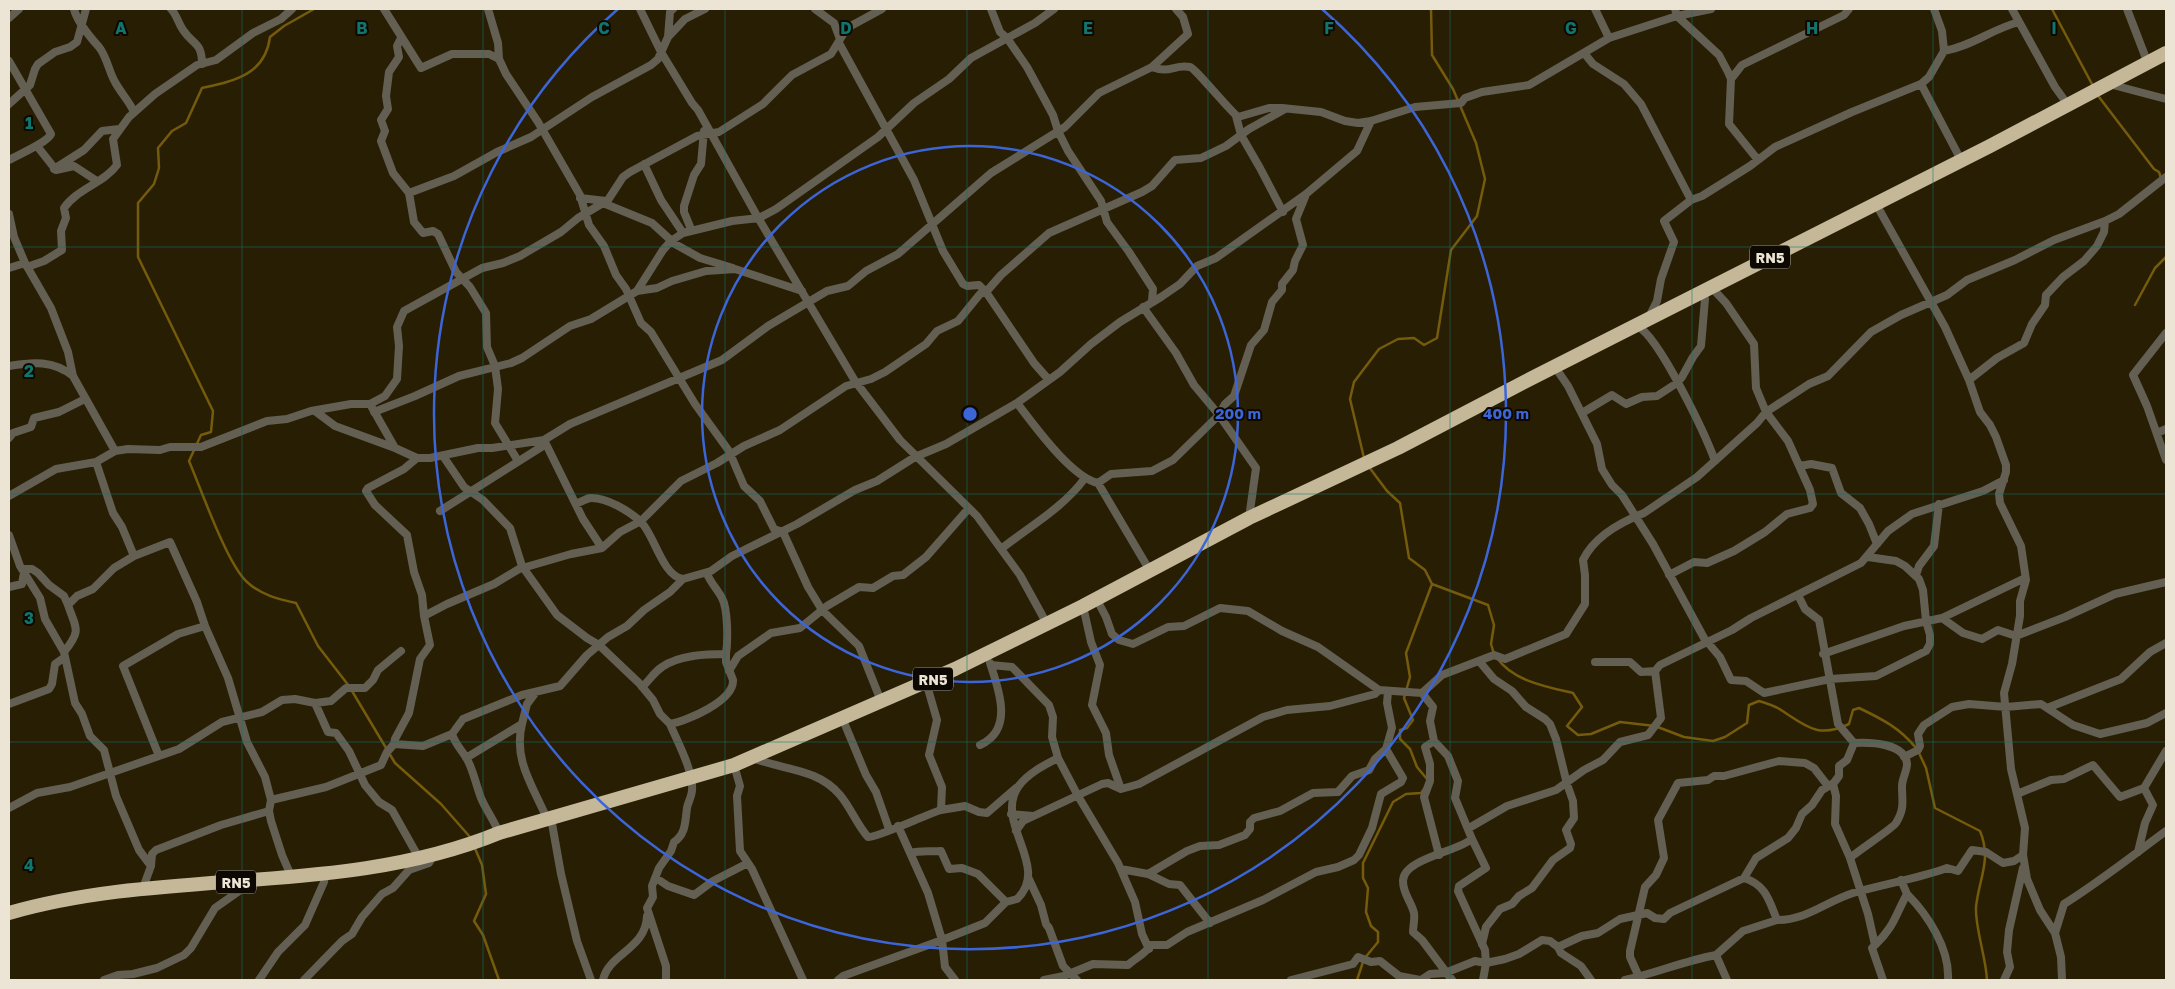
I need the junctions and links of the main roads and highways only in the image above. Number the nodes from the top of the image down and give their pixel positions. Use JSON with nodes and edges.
{"nodes":[{"id":1,"x":2166,"y":53,"type":"edge"},
{"id":2,"x":9,"y":912,"type":"edge"}],
"edges":[{"from":1,"to":2,"type":"highway","number":"RN5"}]}
